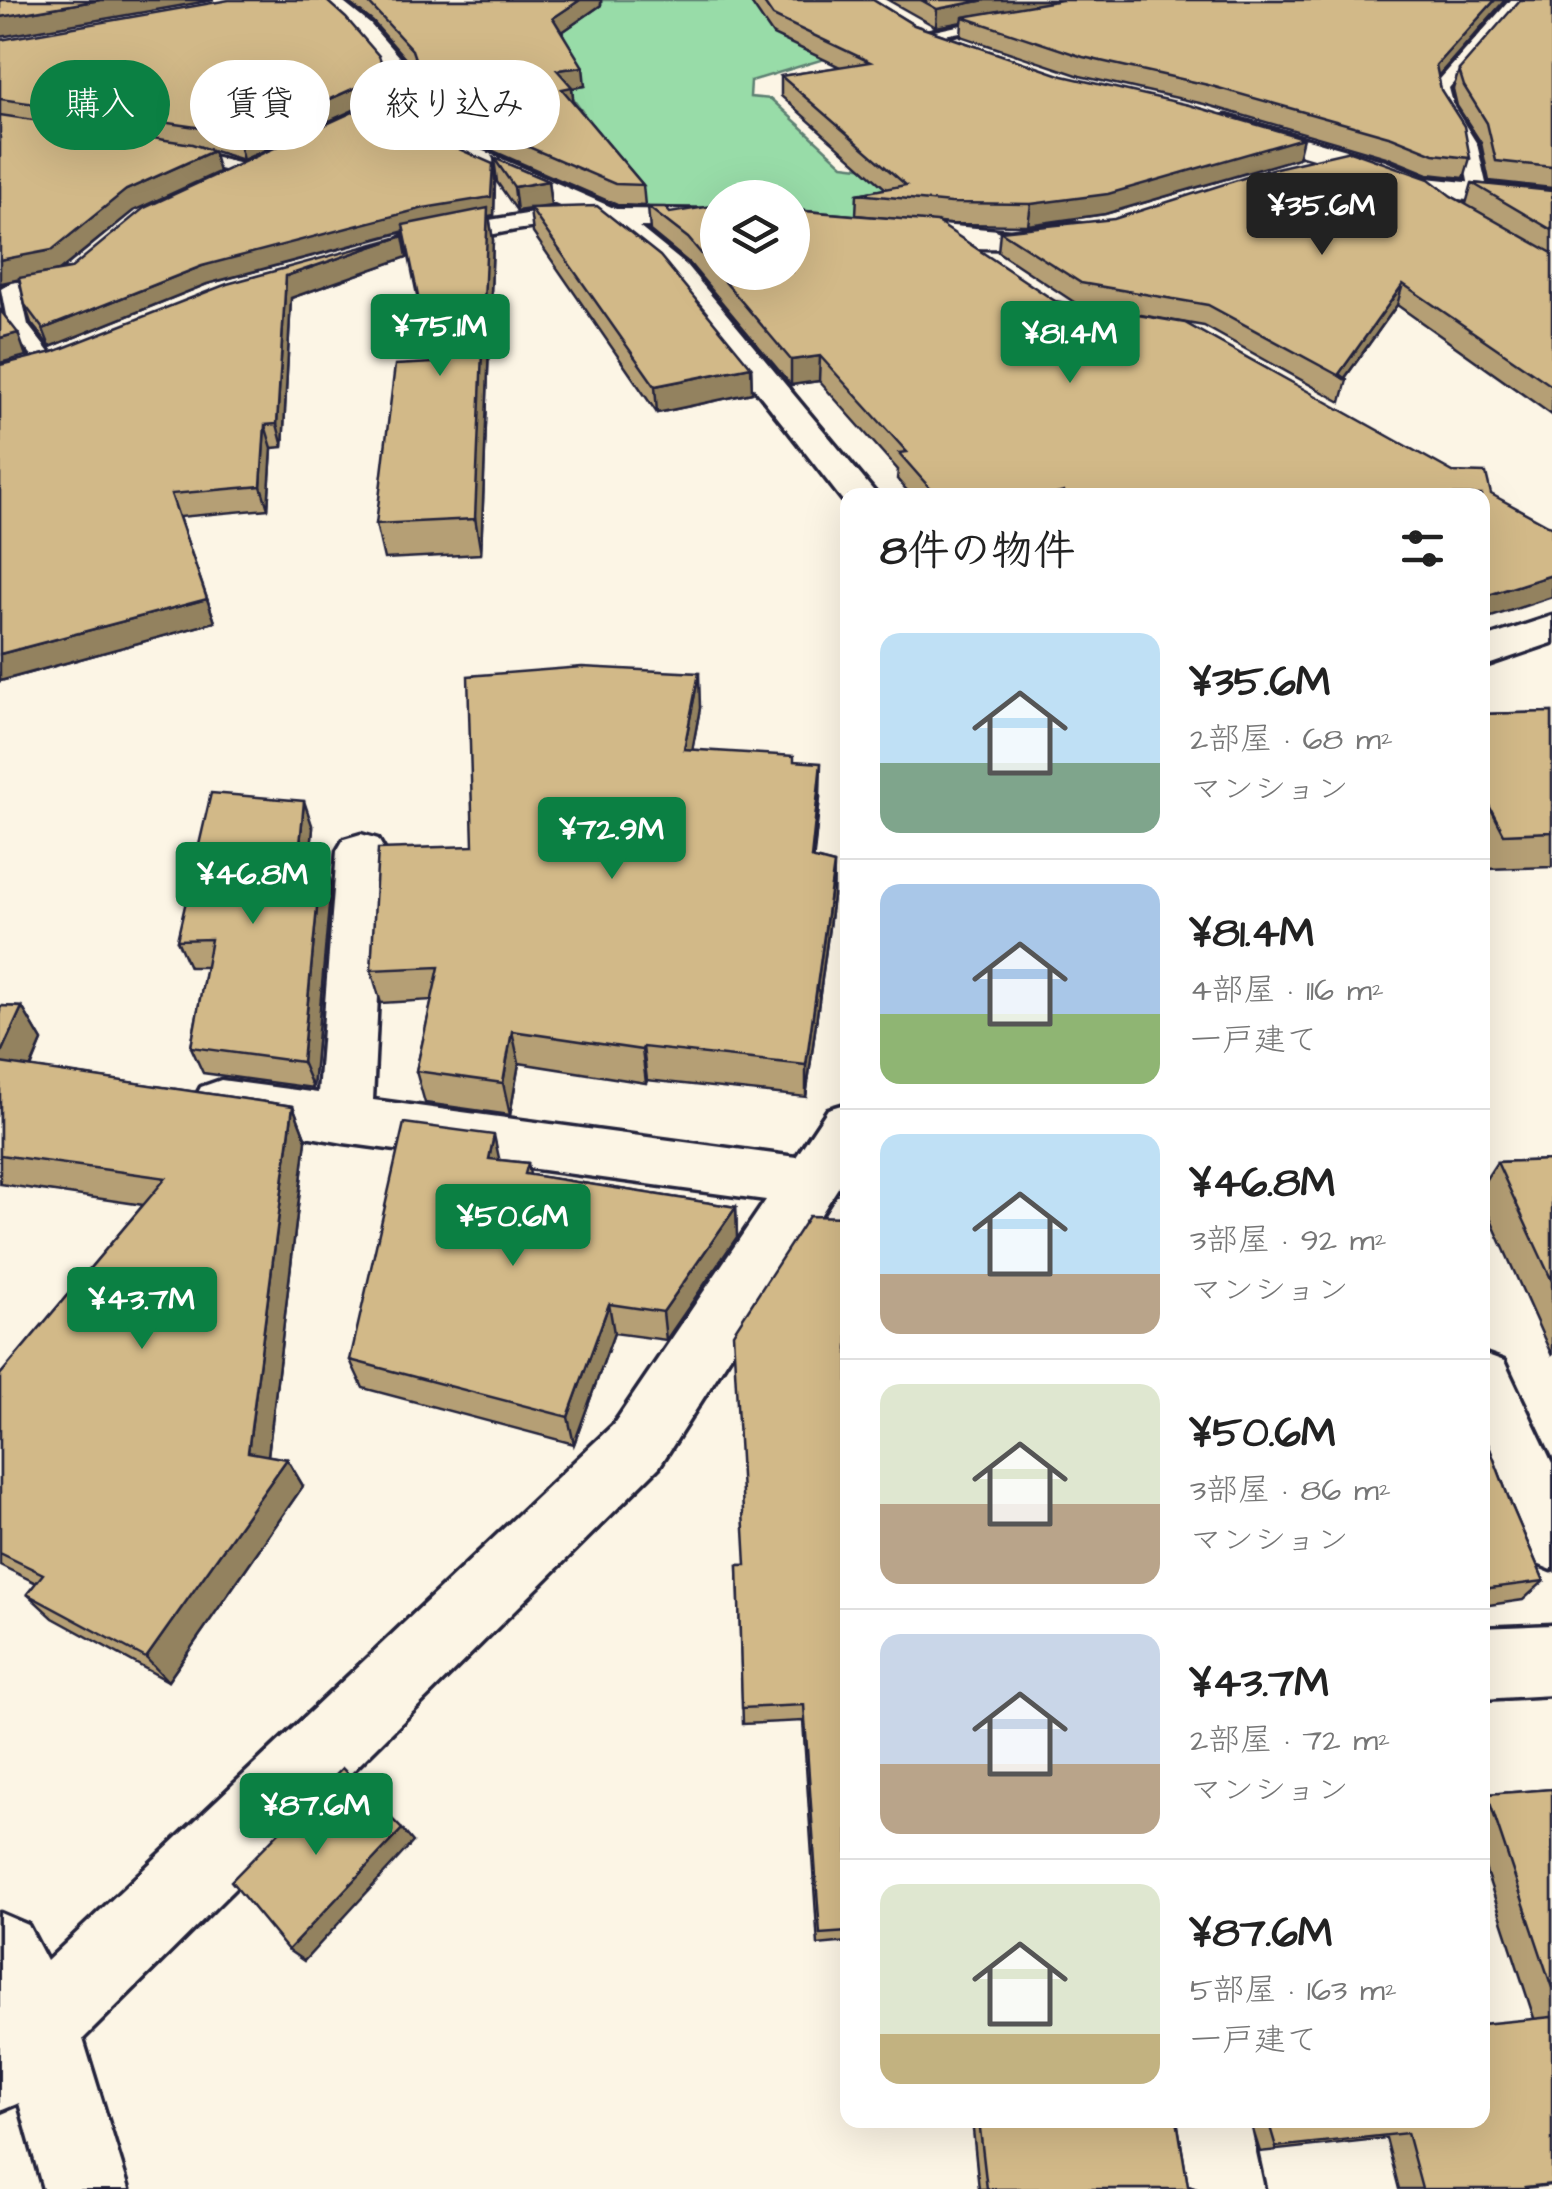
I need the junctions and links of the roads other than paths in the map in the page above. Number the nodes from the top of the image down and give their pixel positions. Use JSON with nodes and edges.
{"nodes":[{"id":1,"x":325,"y":0,"type":"edge"},
{"id":2,"x":1518,"y":0,"type":"edge"},
{"id":3,"x":892,"y":18,"type":"edge"},
{"id":4,"x":1016,"y":18,"type":"edge"},
{"id":5,"x":923,"y":35,"type":"junction"},
{"id":6,"x":970,"y":51,"type":"edge"},
{"id":7,"x":1193,"y":114,"type":"edge"},
{"id":8,"x":161,"y":150,"type":"edge"},
{"id":9,"x":1344,"y":158,"type":"junction"},
{"id":10,"x":1292,"y":171,"type":"edge"},
{"id":11,"x":210,"y":186,"type":"edge"},
{"id":12,"x":1420,"y":186,"type":"junction"},
{"id":13,"x":1479,"y":192,"type":"junction"},
{"id":14,"x":1552,"y":200,"type":"edge"},
{"id":15,"x":1450,"y":211,"type":"edge"},
{"id":16,"x":606,"y":215,"type":"junction"},
{"id":17,"x":700,"y":218,"type":"edge"},
{"id":18,"x":810,"y":224,"type":"edge"},
{"id":19,"x":1109,"y":227,"type":"edge"},
{"id":20,"x":945,"y":235,"type":"junction"},
{"id":21,"x":377,"y":251,"type":"dead end"},
{"id":22,"x":82,"y":268,"type":"edge"},
{"id":23,"x":1006,"y":275,"type":"edge"},
{"id":24,"x":83,"y":350,"type":"edge"},
{"id":25,"x":48,"y":364,"type":"junction"},
{"id":26,"x":16,"y":373,"type":"edge"},
{"id":27,"x":852,"y":488,"type":"edge"},
{"id":28,"x":1552,"y":629,"type":"edge"},
{"id":29,"x":1490,"y":651,"type":"edge"},
{"id":30,"x":361,"y":851,"type":"dead end"},
{"id":31,"x":168,"y":1094,"type":"edge"},
{"id":32,"x":344,"y":1121,"type":"junction"},
{"id":33,"x":840,"y":1137,"type":"edge"},
{"id":34,"x":809,"y":1182,"type":"junction"},
{"id":35,"x":1490,"y":1400,"type":"edge"},
{"id":36,"x":1552,"y":1537,"type":"edge"},
{"id":37,"x":1552,"y":1660,"type":"edge"},
{"id":38,"x":1490,"y":1664,"type":"edge"},
{"id":39,"x":0,"y":1953,"type":"edge"},
{"id":40,"x":19,"y":2048,"type":"edge"},
{"id":41,"x":1209,"y":2128,"type":"edge"},
{"id":42,"x":86,"y":2189,"type":"edge"},
{"id":43,"x":1221,"y":2189,"type":"edge"}],
"edges":[{"from":1,"to":16,"type":"street"},
{"from":2,"to":13,"type":"lane"},
{"from":3,"to":5,"type":"street"},
{"from":4,"to":5,"type":"lane"},
{"from":5,"to":6,"type":"street"},
{"from":7,"to":9,"type":"street"},
{"from":8,"to":11,"type":"lane"},
{"from":9,"to":10,"type":"street"},
{"from":9,"to":12,"type":"street"},
{"from":12,"to":13,"type":"street"},
{"from":12,"to":15,"type":"lane"},
{"from":13,"to":14,"type":"street"},
{"from":16,"to":17,"type":"street"},
{"from":16,"to":21,"type":"street"},
{"from":16,"to":27,"type":"street"},
{"from":18,"to":20,"type":"street"},
{"from":19,"to":20,"type":"street"},
{"from":20,"to":23,"type":"street"},
{"from":22,"to":25,"type":"lane"},
{"from":24,"to":25,"type":"street"},
{"from":25,"to":26,"type":"street"},
{"from":28,"to":29,"type":"street"},
{"from":30,"to":32,"type":"street"},
{"from":31,"to":32,"type":"street"},
{"from":32,"to":34,"type":"street"},
{"from":33,"to":34,"type":"street"},
{"from":34,"to":40,"type":"street"},
{"from":35,"to":36,"type":"street"},
{"from":37,"to":38,"type":"street"},
{"from":39,"to":40,"type":"street"},
{"from":40,"to":42,"type":"street"},
{"from":41,"to":43,"type":"street"}]}
